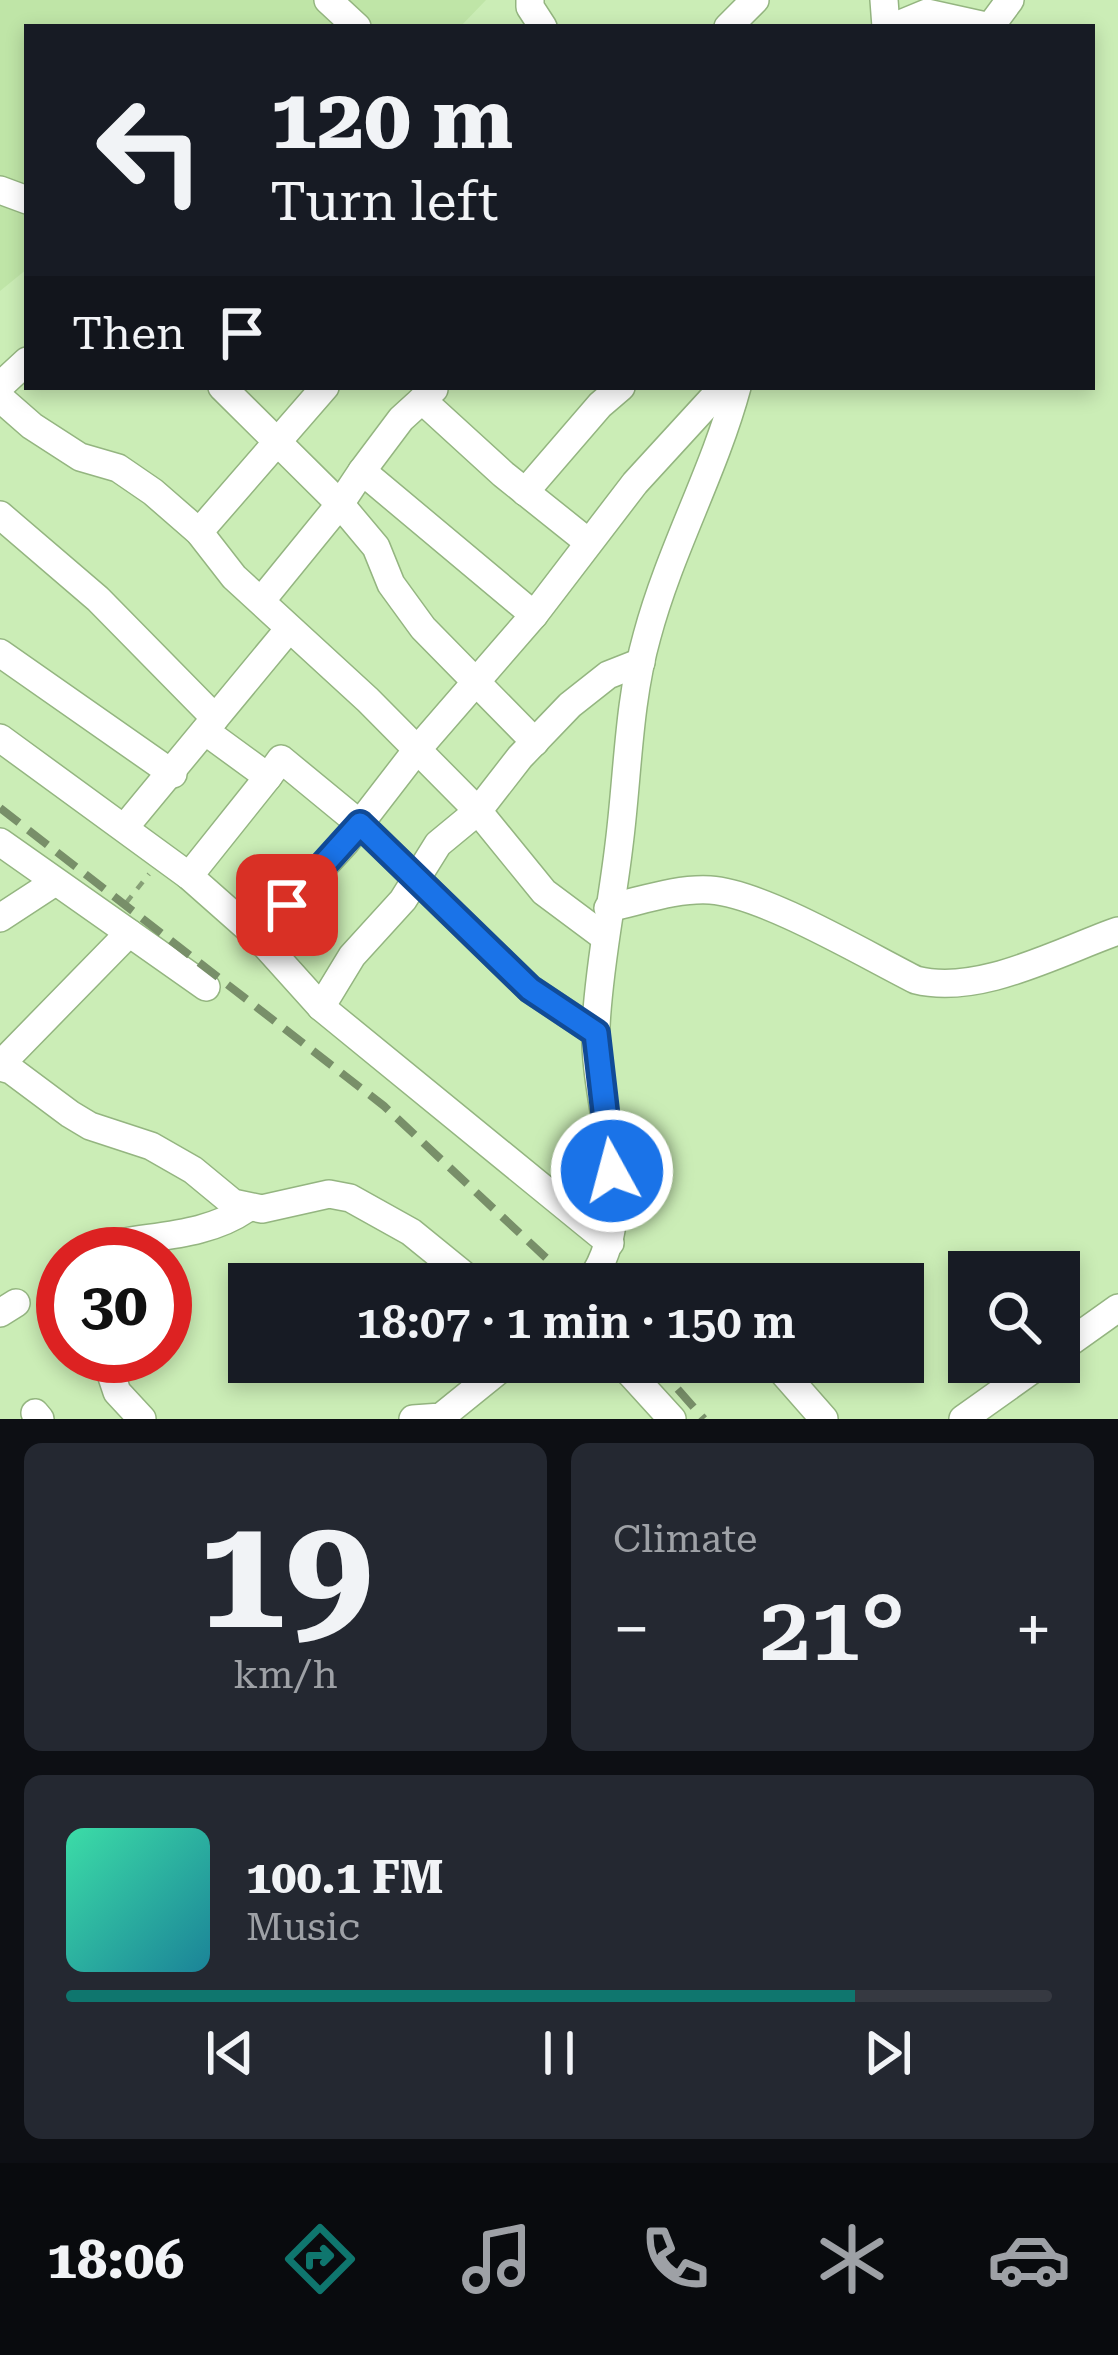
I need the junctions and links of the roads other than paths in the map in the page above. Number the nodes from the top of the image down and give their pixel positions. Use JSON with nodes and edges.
{"nodes":[{"id":1,"x":328,"y":0,"type":"edge"},
{"id":2,"x":755,"y":0,"type":"edge"},
{"id":3,"x":354,"y":24,"type":"edge"},
{"id":4,"x":731,"y":24,"type":"edge"},
{"id":5,"x":898,"y":24,"type":"edge"},
{"id":6,"x":976,"y":24,"type":"edge"},
{"id":7,"x":24,"y":364,"type":"edge"},
{"id":8,"x":0,"y":386,"type":"edge"},
{"id":9,"x":225,"y":390,"type":"edge"},
{"id":10,"x":323,"y":390,"type":"edge"},
{"id":11,"x":720,"y":390,"type":"edge"},
{"id":12,"x":736,"y":390,"type":"edge"},
{"id":13,"x":429,"y":393,"type":"edge"},
{"id":14,"x":601,"y":393,"type":"edge"},
{"id":15,"x":0,"y":398,"type":"edge"},
{"id":16,"x":278,"y":440,"type":"junction"},
{"id":17,"x":362,"y":471,"type":"junction"},
{"id":18,"x":525,"y":492,"type":"junction"},
{"id":19,"x":340,"y":504,"type":"junction"},
{"id":20,"x":0,"y":515,"type":"edge"},
{"id":21,"x":199,"y":532,"type":"junction"},
{"id":22,"x":588,"y":542,"type":"junction"},
{"id":23,"x":261,"y":601,"type":"junction"},
{"id":24,"x":534,"y":615,"type":"junction"},
{"id":25,"x":288,"y":630,"type":"junction"},
{"id":26,"x":0,"y":653,"type":"edge"},
{"id":27,"x":641,"y":662,"type":"junction"},
{"id":28,"x":477,"y":684,"type":"junction"},
{"id":29,"x":210,"y":724,"type":"junction"},
{"id":30,"x":0,"y":738,"type":"edge"},
{"id":31,"x":535,"y":742,"type":"junction"},
{"id":32,"x":416,"y":752,"type":"junction"},
{"id":33,"x":172,"y":774,"type":"junction"},
{"id":34,"x":268,"y":777,"type":"junction"},
{"id":35,"x":478,"y":811,"type":"junction"},
{"id":36,"x":360,"y":824,"type":"junction"},
{"id":37,"x":125,"y":827,"type":"junction"},
{"id":38,"x":0,"y":842,"type":"edge"},
{"id":39,"x":189,"y":876,"type":"junction"},
{"id":40,"x":416,"y":880,"type":"junction"},
{"id":41,"x":55,"y":882,"type":"junction"},
{"id":42,"x":0,"y":918,"type":"edge"},
{"id":43,"x":606,"y":922,"type":"junction"},
{"id":44,"x":120,"y":927,"type":"junction"},
{"id":45,"x":1118,"y":931,"type":"edge"},
{"id":46,"x":258,"y":937,"type":"junction"},
{"id":47,"x":206,"y":987,"type":"dead end"},
{"id":48,"x":321,"y":1007,"type":"junction"},
{"id":49,"x":596,"y":1033,"type":"junction"},
{"id":50,"x":0,"y":1066,"type":"edge"},
{"id":51,"x":246,"y":1209,"type":"junction"},
{"id":52,"x":192,"y":1231,"type":"edge"},
{"id":53,"x":450,"y":1263,"type":"edge"},
{"id":54,"x":600,"y":1263,"type":"edge"},
{"id":55,"x":601,"y":1263,"type":"edge"},
{"id":56,"x":1118,"y":1308,"type":"edge"},
{"id":57,"x":1080,"y":1336,"type":"edge"},
{"id":58,"x":114,"y":1383,"type":"edge"},
{"id":59,"x":485,"y":1383,"type":"edge"},
{"id":60,"x":639,"y":1383,"type":"edge"},
{"id":61,"x":792,"y":1383,"type":"edge"},
{"id":62,"x":1014,"y":1383,"type":"edge"},
{"id":63,"x":427,"y":1418,"type":"edge"},
{"id":64,"x":142,"y":1419,"type":"edge"},
{"id":65,"x":672,"y":1419,"type":"edge"},
{"id":66,"x":824,"y":1419,"type":"edge"},
{"id":67,"x":963,"y":1419,"type":"edge"}],
"edges":[{"from":1,"to":3,"type":"street"},
{"from":2,"to":4,"type":"street"},
{"from":5,"to":6,"type":"street"},
{"from":7,"to":8,"type":"street"},
{"from":9,"to":16,"type":"street"},
{"from":10,"to":16,"type":"street"},
{"from":11,"to":22,"type":"street"},
{"from":12,"to":27,"type":"street"},
{"from":13,"to":17,"type":"street"},
{"from":13,"to":18,"type":"street"},
{"from":14,"to":18,"type":"street"},
{"from":15,"to":21,"type":"street"},
{"from":16,"to":19,"type":"street"},
{"from":16,"to":21,"type":"street"},
{"from":17,"to":19,"type":"street"},
{"from":17,"to":24,"type":"street"},
{"from":18,"to":22,"type":"street"},
{"from":19,"to":23,"type":"street"},
{"from":19,"to":28,"type":"street"},
{"from":20,"to":29,"type":"street"},
{"from":21,"to":23,"type":"street"},
{"from":22,"to":24,"type":"street"},
{"from":23,"to":25,"type":"street"},
{"from":24,"to":28,"type":"street"},
{"from":25,"to":29,"type":"street"},
{"from":25,"to":32,"type":"street"},
{"from":26,"to":33,"type":"street"},
{"from":27,"to":31,"type":"street"},
{"from":27,"to":43,"type":"street"},
{"from":28,"to":31,"type":"street"},
{"from":28,"to":32,"type":"street"},
{"from":29,"to":33,"type":"street"},
{"from":29,"to":34,"type":"street"},
{"from":30,"to":37,"type":"street"},
{"from":31,"to":35,"type":"street"},
{"from":32,"to":35,"type":"street"},
{"from":32,"to":36,"type":"street"},
{"from":33,"to":37,"type":"street"},
{"from":34,"to":36,"type":"street"},
{"from":34,"to":39,"type":"street"},
{"from":35,"to":40,"type":"street"},
{"from":35,"to":43,"type":"street"},
{"from":36,"to":40,"type":"street"},
{"from":36,"to":46,"type":"street"},
{"from":37,"to":39,"type":"street"},
{"from":38,"to":41,"type":"street"},
{"from":39,"to":46,"type":"street"},
{"from":40,"to":48,"type":"street"},
{"from":40,"to":49,"type":"street"},
{"from":41,"to":42,"type":"street"},
{"from":41,"to":44,"type":"street"},
{"from":43,"to":45,"type":"street"},
{"from":43,"to":49,"type":"street"},
{"from":44,"to":47,"type":"street"},
{"from":44,"to":50,"type":"street"},
{"from":46,"to":48,"type":"street"},
{"from":48,"to":54,"type":"street"},
{"from":49,"to":55,"type":"street"},
{"from":50,"to":51,"type":"street"},
{"from":51,"to":52,"type":"street"},
{"from":51,"to":53,"type":"street"},
{"from":56,"to":57,"type":"street"},
{"from":58,"to":64,"type":"street"},
{"from":59,"to":63,"type":"street"},
{"from":60,"to":65,"type":"street"},
{"from":61,"to":66,"type":"street"},
{"from":62,"to":67,"type":"street"}]}
